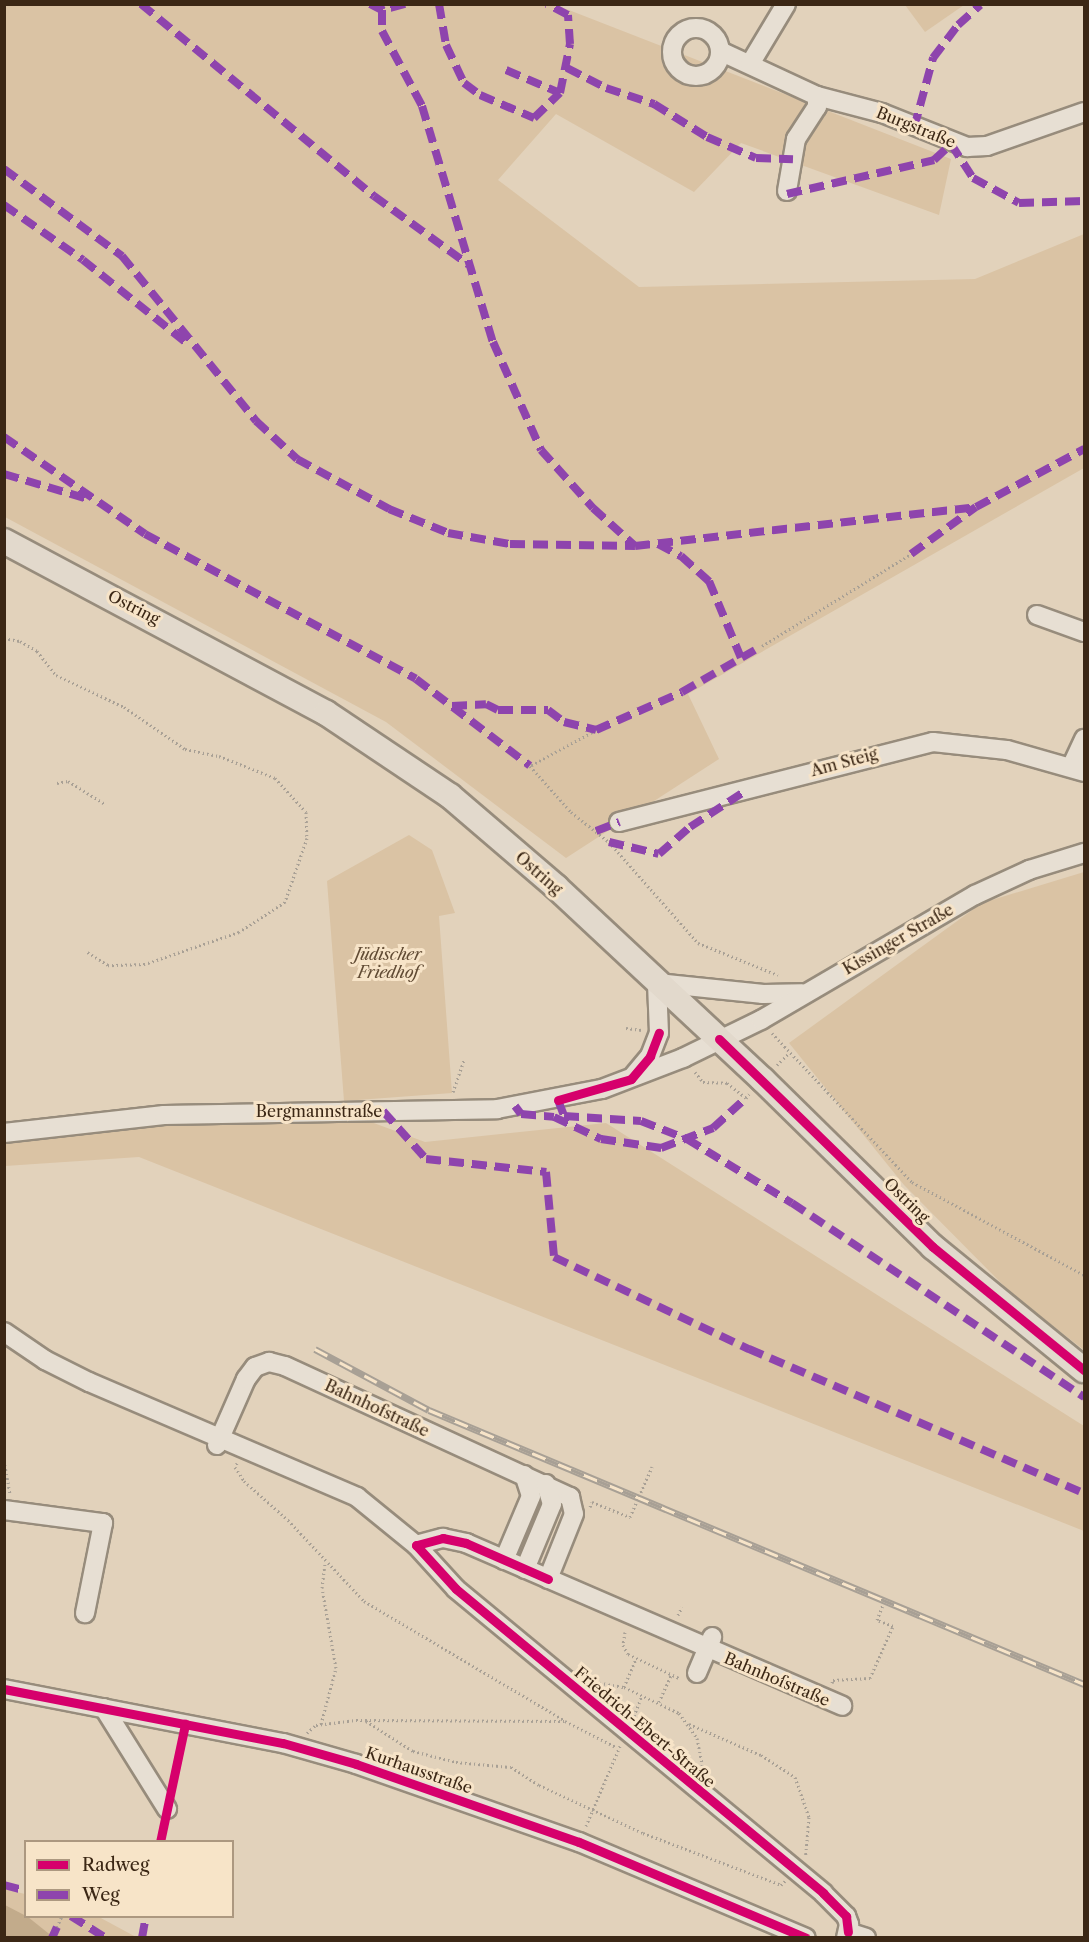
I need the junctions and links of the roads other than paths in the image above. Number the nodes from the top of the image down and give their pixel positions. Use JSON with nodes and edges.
{"nodes":[{"id":1,"x":786,"y":4,"type":"edge"},
{"id":2,"x":722,"y":52,"type":"dead end"},
{"id":3,"x":750,"y":64,"type":"junction"},
{"id":4,"x":817,"y":96,"type":"junction"},
{"id":5,"x":1084,"y":112,"type":"edge"},
{"id":6,"x":787,"y":191,"type":"dead end"},
{"id":7,"x":4,"y":541,"type":"edge"},
{"id":8,"x":1037,"y":615,"type":"dead end"},
{"id":9,"x":1084,"y":632,"type":"edge"},
{"id":10,"x":1084,"y":739,"type":"edge"},
{"id":11,"x":1078,"y":768,"type":"edge"},
{"id":12,"x":618,"y":822,"type":"dead end"},
{"id":13,"x":1084,"y":853,"type":"edge"},
{"id":14,"x":657,"y":984,"type":"junction"},
{"id":15,"x":804,"y":993,"type":"junction"},
{"id":16,"x":719,"y":1039,"type":"junction"},
{"id":17,"x":631,"y":1079,"type":"junction"},
{"id":18,"x":4,"y":1133,"type":"edge"},
{"id":19,"x":4,"y":1332,"type":"edge"},
{"id":20,"x":1084,"y":1370,"type":"edge"},
{"id":21,"x":218,"y":1441,"type":"junction"},
{"id":22,"x":524,"y":1475,"type":"junction"},
{"id":23,"x":546,"y":1484,"type":"junction"},
{"id":24,"x":6,"y":1510,"type":"edge"},
{"id":25,"x":416,"y":1545,"type":"junction"},
{"id":26,"x":504,"y":1560,"type":"junction"},
{"id":27,"x":525,"y":1569,"type":"junction"},
{"id":28,"x":548,"y":1579,"type":"junction"},
{"id":29,"x":85,"y":1613,"type":"dead end"},
{"id":30,"x":710,"y":1643,"type":"junction"},
{"id":31,"x":697,"y":1673,"type":"dead end"},
{"id":32,"x":4,"y":1689,"type":"edge"},
{"id":33,"x":834,"y":1702,"type":"road end"},
{"id":34,"x":104,"y":1708,"type":"junction"},
{"id":35,"x":167,"y":1809,"type":"dead end"},
{"id":36,"x":853,"y":1936,"type":"edge"},
{"id":37,"x":806,"y":1938,"type":"edge"}],
"edges":[{"from":1,"to":3,"type":"street"},
{"from":2,"to":3,"type":"street","name":"Burgstraße"},
{"from":3,"to":4,"type":"street","name":"Burgstraße"},
{"from":4,"to":5,"type":"street","name":"Burgstraße"},
{"from":4,"to":6,"type":"street"},
{"from":7,"to":14,"type":"main road","name":"Ostring"},
{"from":8,"to":9,"type":"street"},
{"from":10,"to":11,"type":"street","name":"Am Steig"},
{"from":11,"to":12,"type":"street","name":"Am Steig"},
{"from":13,"to":15,"type":"street","name":"Kissinger Straße"},
{"from":14,"to":15,"type":"street"},
{"from":14,"to":16,"type":"main road","name":"Ostring"},
{"from":14,"to":17,"type":"street"},
{"from":15,"to":16,"type":"street","name":"Kissinger Straße"},
{"from":16,"to":17,"type":"street","name":"Bergmannstraße"},
{"from":16,"to":20,"type":"main road","name":"Ostring"},
{"from":17,"to":18,"type":"street","name":"Bergmannstraße"},
{"from":19,"to":21,"type":"street"},
{"from":21,"to":22,"type":"street","name":"Bahnhofstraße"},
{"from":21,"to":25,"type":"street"},
{"from":22,"to":23,"type":"street","name":"Bahnhofstraße"},
{"from":22,"to":26,"type":"street"},
{"from":23,"to":27,"type":"street"},
{"from":23,"to":28,"type":"street","name":"Bahnhofstraße"},
{"from":24,"to":29,"type":"street"},
{"from":25,"to":26,"type":"street"},
{"from":25,"to":36,"type":"street","name":"Friedrich-Ebert-Straße"},
{"from":26,"to":27,"type":"street","name":"Bahnhofstraße"},
{"from":27,"to":28,"type":"street","name":"Bahnhofstraße"},
{"from":28,"to":30,"type":"street","name":"Bahnhofstraße"},
{"from":30,"to":31,"type":"street"},
{"from":30,"to":33,"type":"street","name":"Bahnhofstraße"},
{"from":32,"to":34,"type":"street","name":"Kurhausstraße"},
{"from":34,"to":35,"type":"street"},
{"from":34,"to":37,"type":"street","name":"Kurhausstraße"}]}
